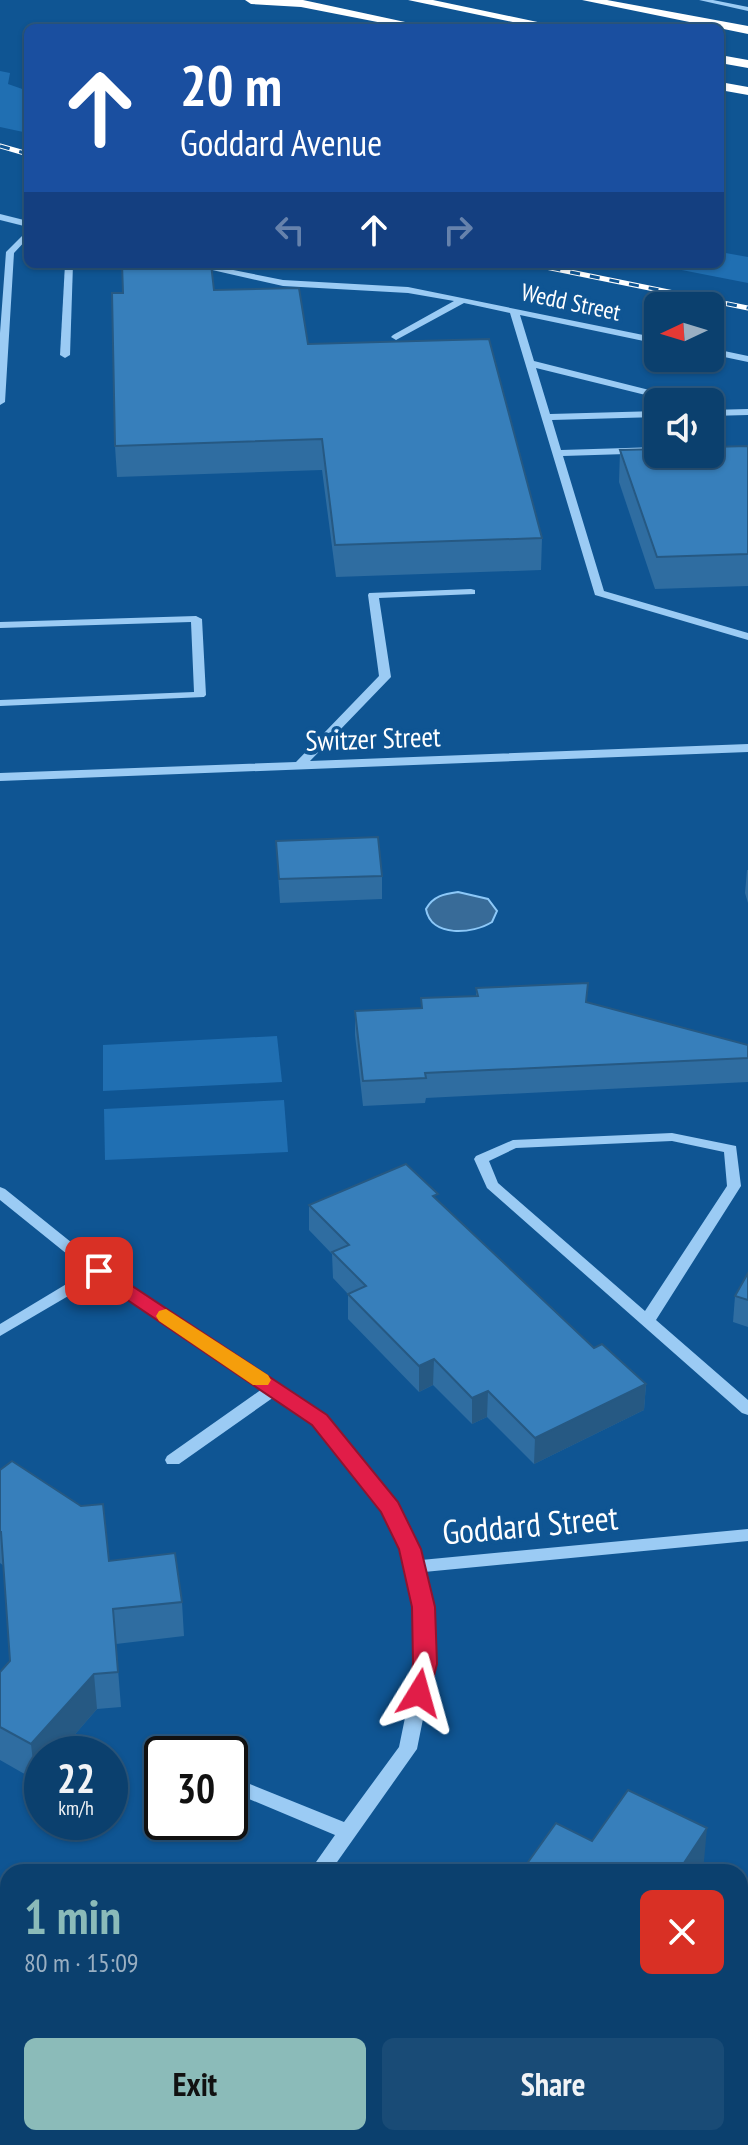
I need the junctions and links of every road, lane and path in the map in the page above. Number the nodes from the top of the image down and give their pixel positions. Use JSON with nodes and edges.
{"nodes":[{"id":1,"x":251,"y":0,"type":"edge"},
{"id":2,"x":285,"y":0,"type":"edge"},
{"id":3,"x":414,"y":0,"type":"edge"},
{"id":4,"x":588,"y":0,"type":"edge"},
{"id":5,"x":702,"y":0,"type":"edge"},
{"id":6,"x":316,"y":6,"type":"junction"},
{"id":7,"x":748,"y":9,"type":"edge"},
{"id":8,"x":407,"y":24,"type":"edge"},
{"id":9,"x":539,"y":24,"type":"edge"},
{"id":10,"x":716,"y":24,"type":"edge"},
{"id":11,"x":724,"y":26,"type":"edge"},
{"id":12,"x":748,"y":30,"type":"edge"},
{"id":13,"x":724,"y":60,"type":"edge"},
{"id":14,"x":748,"y":64,"type":"edge"},
{"id":15,"x":724,"y":87,"type":"edge"},
{"id":16,"x":748,"y":91,"type":"edge"},
{"id":17,"x":0,"y":217,"type":"edge"},
{"id":18,"x":24,"y":223,"type":"edge"},
{"id":19,"x":24,"y":237,"type":"edge"},
{"id":20,"x":69,"y":268,"type":"edge"},
{"id":21,"x":210,"y":268,"type":"edge"},
{"id":22,"x":462,"y":300,"type":"junction"},
{"id":23,"x":514,"y":310,"type":"junction"},
{"id":24,"x":396,"y":337,"type":"dead end"},
{"id":25,"x":644,"y":338,"type":"edge"},
{"id":26,"x":724,"y":354,"type":"edge"},
{"id":27,"x":65,"y":355,"type":"dead end"},
{"id":28,"x":748,"y":359,"type":"edge"},
{"id":29,"x":529,"y":363,"type":"junction"},
{"id":30,"x":644,"y":392,"type":"edge"},
{"id":31,"x":0,"y":402,"type":"edge"},
{"id":32,"x":724,"y":412,"type":"edge"},
{"id":33,"x":748,"y":412,"type":"edge"},
{"id":34,"x":644,"y":414,"type":"edge"},
{"id":35,"x":546,"y":417,"type":"junction"},
{"id":36,"x":644,"y":450,"type":"edge"},
{"id":37,"x":557,"y":453,"type":"junction"},
{"id":38,"x":471,"y":592,"type":"dead end"},
{"id":39,"x":0,"y":625,"type":"edge"},
{"id":40,"x":748,"y":637,"type":"edge"},
{"id":41,"x":0,"y":703,"type":"edge"},
{"id":42,"x":748,"y":748,"type":"edge"},
{"id":43,"x":300,"y":765,"type":"junction"},
{"id":44,"x":0,"y":777,"type":"edge"},
{"id":45,"x":0,"y":1192,"type":"edge"},
{"id":46,"x":6,"y":1208,"type":"edge"},
{"id":47,"x":99,"y":1271,"type":"junction"},
{"id":48,"x":648,"y":1319,"type":"junction"},
{"id":49,"x":0,"y":1331,"type":"edge"},
{"id":50,"x":274,"y":1389,"type":"junction"},
{"id":51,"x":748,"y":1409,"type":"edge"},
{"id":52,"x":173,"y":1460,"type":"dead end"},
{"id":53,"x":748,"y":1535,"type":"edge"},
{"id":54,"x":414,"y":1567,"type":"junction"},
{"id":55,"x":248,"y":1790,"type":"edge"},
{"id":56,"x":348,"y":1832,"type":"junction"},
{"id":57,"x":325,"y":1864,"type":"edge"}],
"edges":[{"from":1,"to":6,"type":"highway"},
{"from":2,"to":6,"type":"highway"},
{"from":3,"to":9,"type":"highway"},
{"from":4,"to":10,"type":"highway"},
{"from":5,"to":7,"type":"street"},
{"from":6,"to":8,"type":"highway"},
{"from":11,"to":12,"type":"highway"},
{"from":13,"to":14,"type":"highway"},
{"from":15,"to":16,"type":"highway"},
{"from":17,"to":18,"type":"street"},
{"from":19,"to":31,"type":"street"},
{"from":20,"to":27,"type":"street"},
{"from":21,"to":22,"type":"street","name":"Wedd Street"},
{"from":22,"to":23,"type":"street","name":"Wedd Street"},
{"from":22,"to":24,"type":"street"},
{"from":23,"to":25,"type":"street","name":"Wedd Street"},
{"from":23,"to":29,"type":"street"},
{"from":26,"to":28,"type":"street"},
{"from":29,"to":30,"type":"street"},
{"from":29,"to":35,"type":"street"},
{"from":32,"to":33,"type":"street"},
{"from":34,"to":35,"type":"street"},
{"from":35,"to":37,"type":"street"},
{"from":36,"to":37,"type":"street"},
{"from":37,"to":40,"type":"street"},
{"from":38,"to":43,"type":"street"},
{"from":39,"to":41,"type":"street"},
{"from":42,"to":43,"type":"street","name":"Switzer Street"},
{"from":43,"to":44,"type":"street","name":"Switzer Street"},
{"from":45,"to":46,"type":"street"},
{"from":46,"to":47,"type":"street"},
{"from":47,"to":49,"type":"street"},
{"from":47,"to":50,"type":"street"},
{"from":48,"to":48,"type":"street"},
{"from":48,"to":51,"type":"street"},
{"from":50,"to":52,"type":"street"},
{"from":50,"to":54,"type":"street"},
{"from":53,"to":54,"type":"street","name":"Goddard Street"},
{"from":54,"to":56,"type":"street","name":"Goddard Street"},
{"from":55,"to":56,"type":"street"},
{"from":56,"to":57,"type":"street","name":"Goddard Street"}]}
